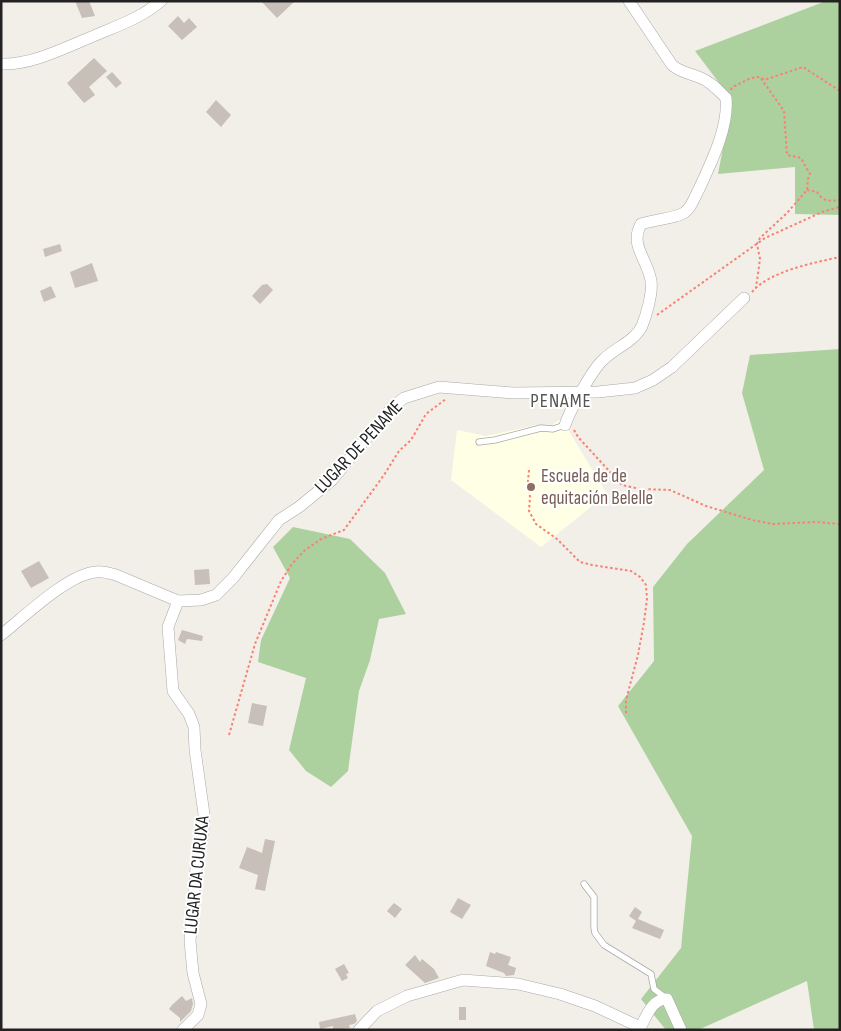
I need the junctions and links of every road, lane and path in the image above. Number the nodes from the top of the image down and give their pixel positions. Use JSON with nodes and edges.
{"nodes":[{"id":1,"x":161,"y":1,"type":"edge"},
{"id":2,"x":628,"y":1,"type":"edge"},
{"id":3,"x":1,"y":64,"type":"edge"},
{"id":4,"x":760,"y":77,"type":"junction"},
{"id":5,"x":840,"y":91,"type":"edge"},
{"id":6,"x":726,"y":98,"type":"junction"},
{"id":7,"x":807,"y":190,"type":"junction"},
{"id":8,"x":840,"y":200,"type":"edge"},
{"id":9,"x":840,"y":207,"type":"edge"},
{"id":10,"x":757,"y":244,"type":"junction"},
{"id":11,"x":840,"y":257,"type":"edge"},
{"id":12,"x":756,"y":288,"type":"junction"},
{"id":13,"x":744,"y":298,"type":"joint"},
{"id":14,"x":655,"y":317,"type":"dead end"},
{"id":15,"x":581,"y":393,"type":"junction"},
{"id":16,"x":450,"y":396,"type":"dead end"},
{"id":17,"x":566,"y":422,"type":"junction"},
{"id":18,"x":479,"y":442,"type":"dead end"},
{"id":19,"x":529,"y":470,"type":"dead end"},
{"id":20,"x":840,"y":524,"type":"edge"},
{"id":21,"x":178,"y":601,"type":"junction"},
{"id":22,"x":1,"y":635,"type":"edge"},
{"id":23,"x":626,"y":715,"type":"dead end"},
{"id":24,"x":229,"y":736,"type":"dead end"},
{"id":25,"x":584,"y":884,"type":"dead end"},
{"id":26,"x":667,"y":999,"type":"junction"},
{"id":27,"x":639,"y":1028,"type":"edge"},
{"id":28,"x":183,"y":1030,"type":"edge"},
{"id":29,"x":359,"y":1030,"type":"edge"},
{"id":30,"x":681,"y":1030,"type":"edge"}],
"edges":[{"from":1,"to":3,"type":"street"},
{"from":2,"to":6,"type":"street"},
{"from":4,"to":5,"type":"path"},
{"from":4,"to":6,"type":"path"},
{"from":4,"to":7,"type":"path"},
{"from":6,"to":15,"type":"street"},
{"from":7,"to":8,"type":"path"},
{"from":7,"to":10,"type":"path"},
{"from":9,"to":10,"type":"path"},
{"from":10,"to":12,"type":"path"},
{"from":10,"to":14,"type":"path"},
{"from":11,"to":12,"type":"path"},
{"from":12,"to":13,"type":"path"},
{"from":13,"to":15,"type":"street","name":"LUGAR DE PENAME"},
{"from":15,"to":17,"type":"street"},
{"from":15,"to":21,"type":"street","name":"LUGAR DE PENAME"},
{"from":16,"to":24,"type":"path"},
{"from":17,"to":18,"type":"lane"},
{"from":17,"to":20,"type":"path"},
{"from":19,"to":23,"type":"path"},
{"from":21,"to":22,"type":"street"},
{"from":21,"to":28,"type":"street","name":"LUGAR DA CURUXA"},
{"from":25,"to":26,"type":"lane"},
{"from":26,"to":27,"type":"street"},
{"from":26,"to":30,"type":"street"},
{"from":27,"to":29,"type":"street"}]}
